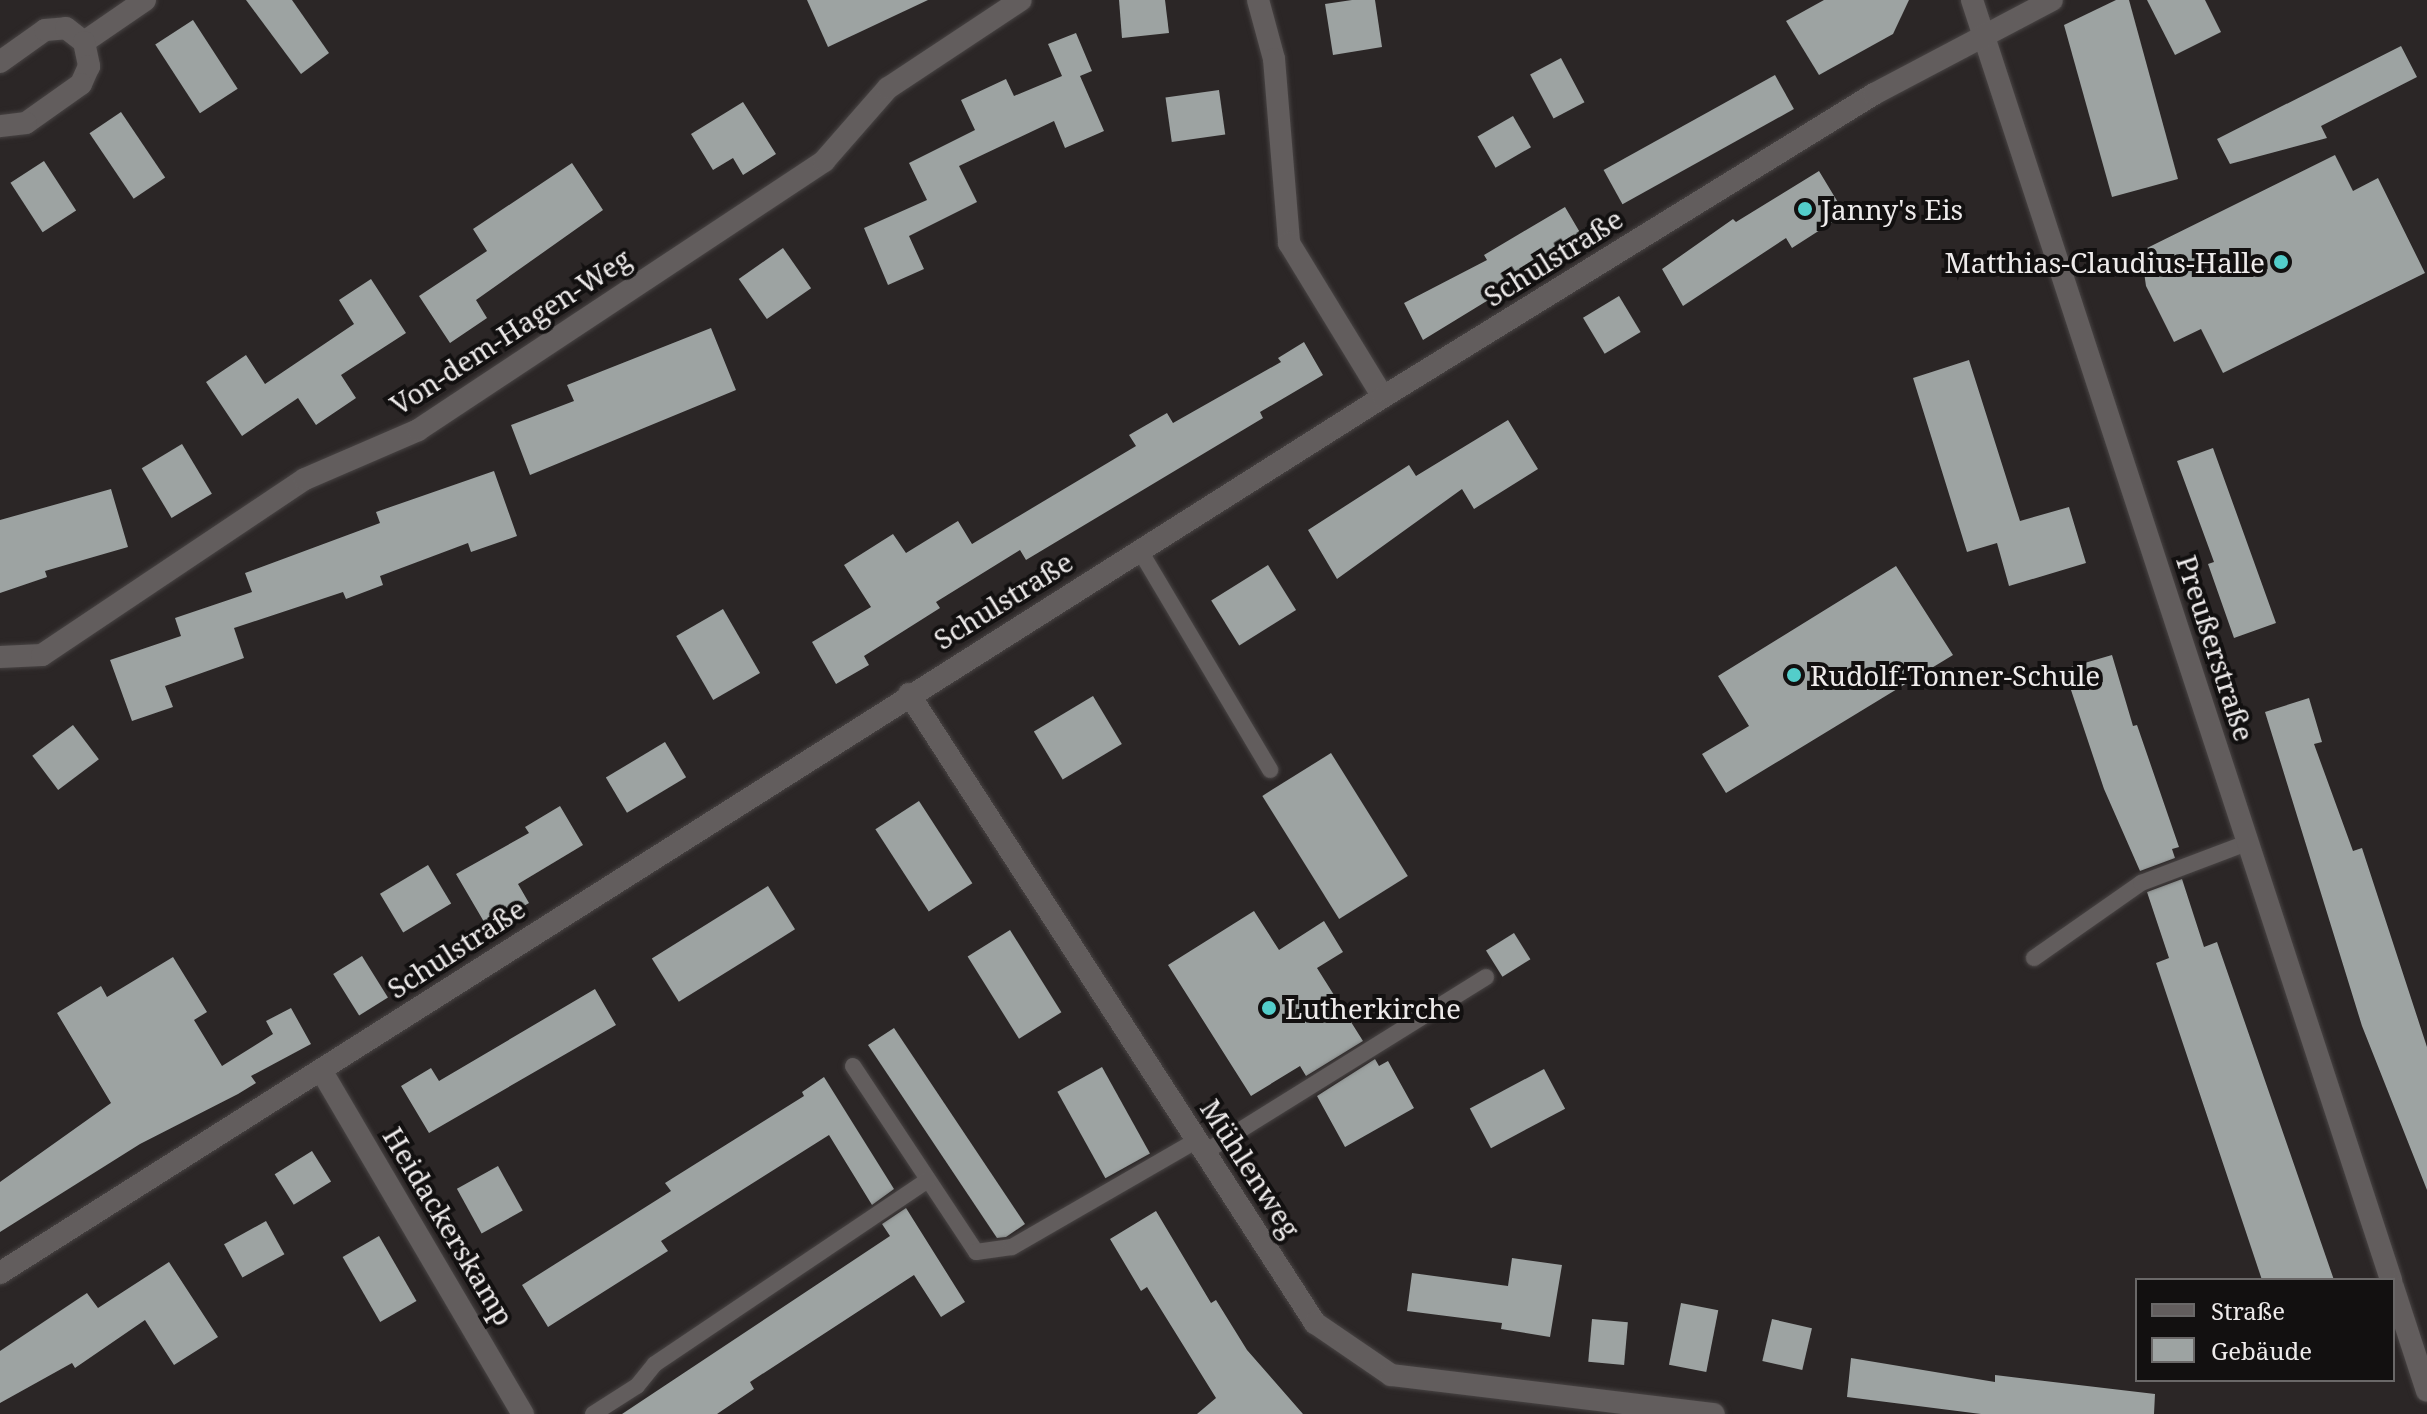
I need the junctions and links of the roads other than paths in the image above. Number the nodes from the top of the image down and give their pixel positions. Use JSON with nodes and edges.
{"nodes":[{"id":1,"x":145,"y":0,"type":"edge"},
{"id":2,"x":1021,"y":0,"type":"edge"},
{"id":3,"x":1258,"y":0,"type":"edge"},
{"id":4,"x":1972,"y":0,"type":"edge"},
{"id":5,"x":2052,"y":0,"type":"edge"},
{"id":6,"x":1985,"y":35,"type":"junction"},
{"id":7,"x":84,"y":42,"type":"junction"},
{"id":8,"x":0,"y":62,"type":"edge"},
{"id":9,"x":0,"y":126,"type":"edge"},
{"id":10,"x":1383,"y":397,"type":"junction"},
{"id":11,"x":1139,"y":549,"type":"junction"},
{"id":12,"x":0,"y":657,"type":"edge"},
{"id":13,"x":909,"y":694,"type":"junction"},
{"id":14,"x":1270,"y":770,"type":"dead end"},
{"id":15,"x":2247,"y":843,"type":"junction"},
{"id":16,"x":2034,"y":958,"type":"dead end"},
{"id":17,"x":1486,"y":977,"type":"dead end"},
{"id":18,"x":853,"y":1066,"type":"dead end"},
{"id":19,"x":321,"y":1070,"type":"junction"},
{"id":20,"x":1201,"y":1146,"type":"junction"},
{"id":21,"x":928,"y":1180,"type":"junction"},
{"id":22,"x":0,"y":1273,"type":"edge"},
{"id":23,"x":2390,"y":1278,"type":"edge"},
{"id":24,"x":2395,"y":1293,"type":"edge"},
{"id":25,"x":2427,"y":1391,"type":"edge"},
{"id":26,"x":523,"y":1414,"type":"edge"},
{"id":27,"x":593,"y":1414,"type":"edge"},
{"id":28,"x":1714,"y":1414,"type":"edge"}],
"edges":[{"from":1,"to":7,"type":"street"},
{"from":2,"to":12,"type":"street","name":"Von-dem-Hagen-Weg"},
{"from":3,"to":10,"type":"street"},
{"from":4,"to":6,"type":"street","name":"Preußerstraße"},
{"from":5,"to":6,"type":"street","name":"Schulstraße"},
{"from":6,"to":10,"type":"street","name":"Schulstraße"},
{"from":6,"to":15,"type":"street","name":"Preußerstraße"},
{"from":7,"to":8,"type":"street"},
{"from":7,"to":9,"type":"street"},
{"from":10,"to":11,"type":"street","name":"Schulstraße"},
{"from":11,"to":13,"type":"street","name":"Schulstraße"},
{"from":11,"to":14,"type":"lane"},
{"from":13,"to":19,"type":"street","name":"Schulstraße"},
{"from":13,"to":20,"type":"street","name":"Mühlenweg"},
{"from":15,"to":16,"type":"lane"},
{"from":15,"to":23,"type":"street","name":"Preußerstraße"},
{"from":17,"to":20,"type":"lane"},
{"from":18,"to":21,"type":"lane"},
{"from":19,"to":22,"type":"street","name":"Schulstraße"},
{"from":19,"to":26,"type":"street","name":"Heidackerskamp"},
{"from":20,"to":21,"type":"lane"},
{"from":20,"to":28,"type":"street","name":"Mühlenweg"},
{"from":21,"to":27,"type":"lane"},
{"from":24,"to":25,"type":"street"}]}
